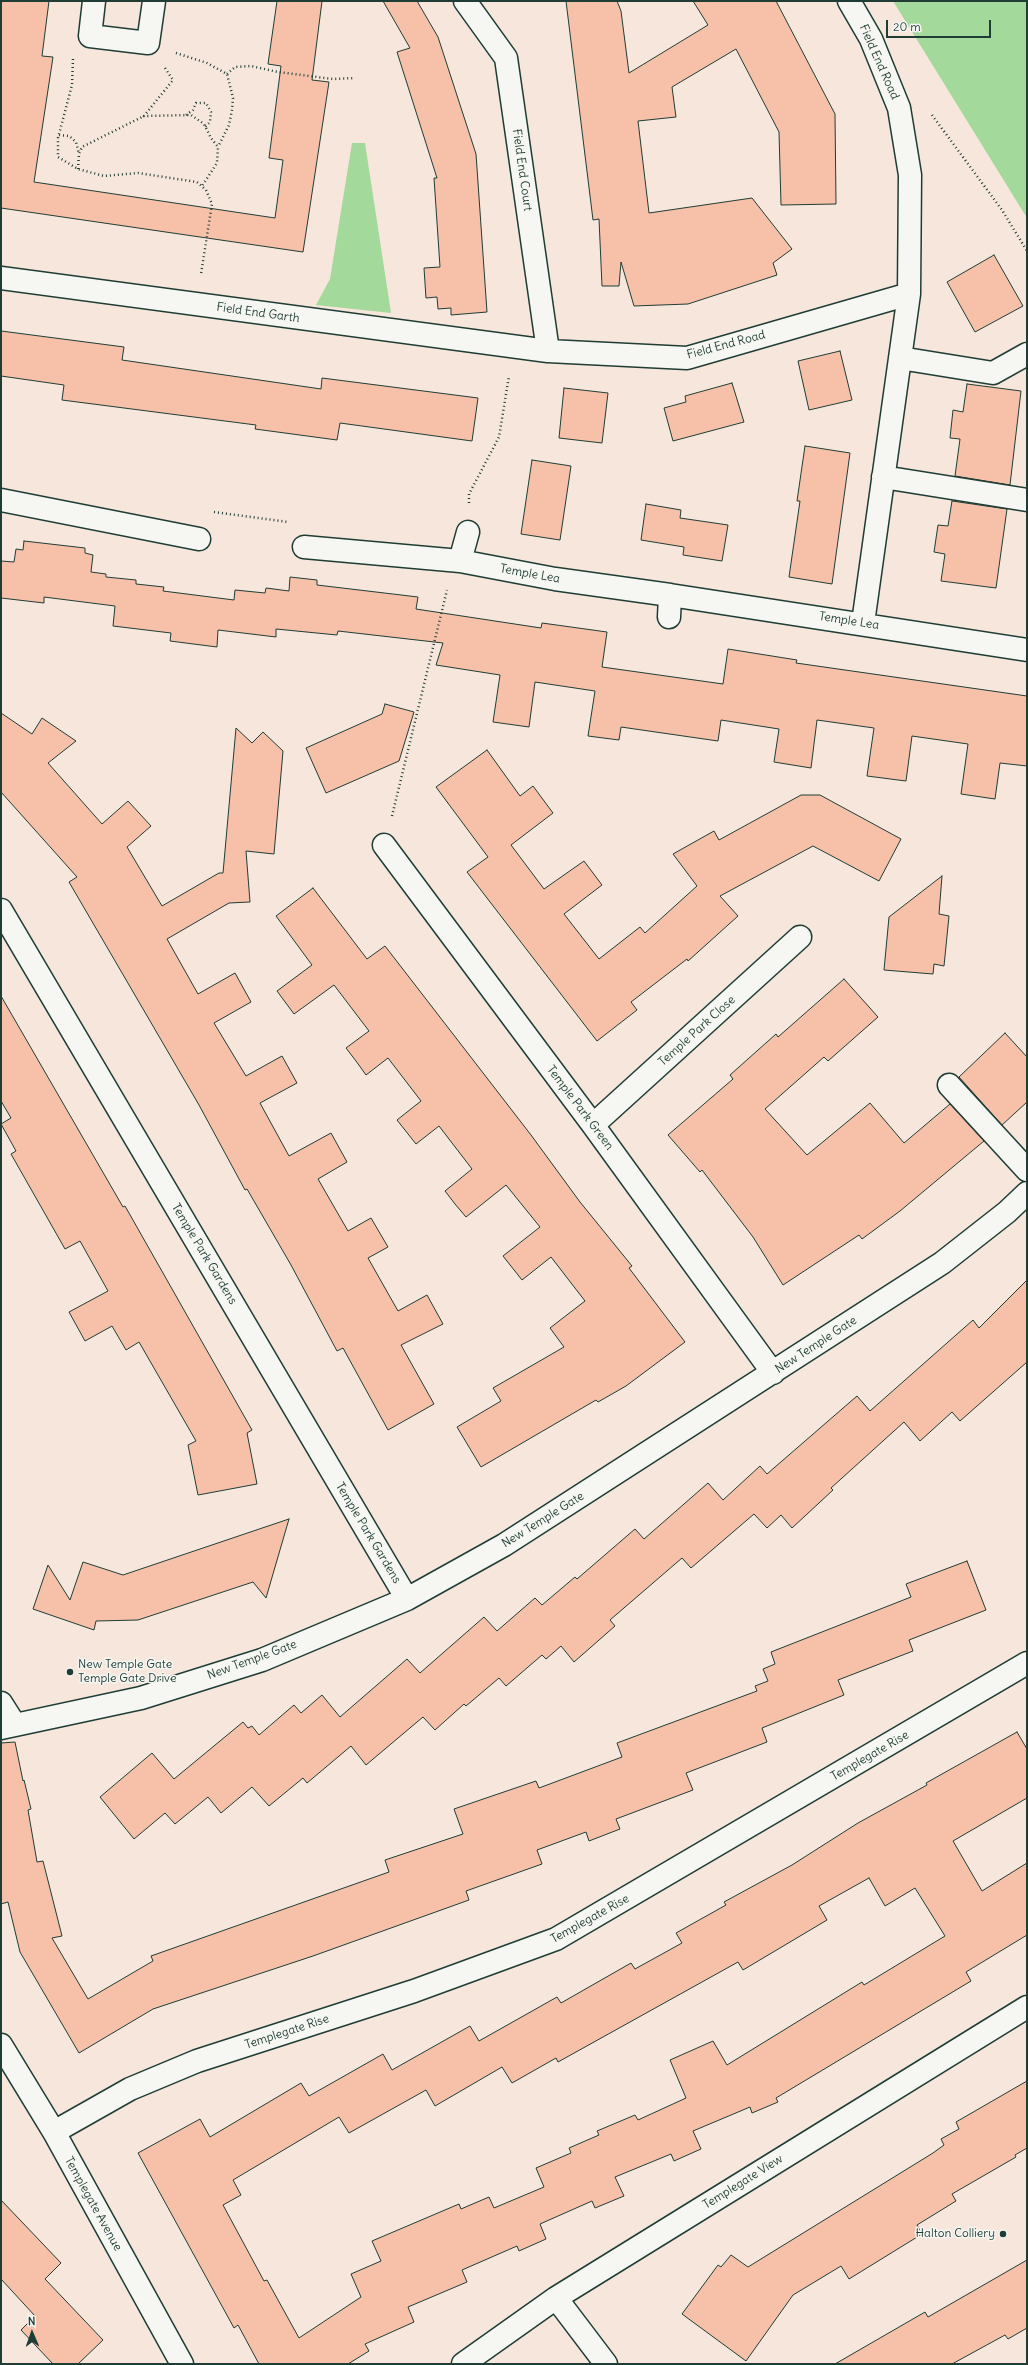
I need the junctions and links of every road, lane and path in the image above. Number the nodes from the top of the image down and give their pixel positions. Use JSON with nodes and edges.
{"nodes":[{"id":1,"x":94,"y":1,"type":"edge"},
{"id":2,"x":154,"y":1,"type":"edge"},
{"id":3,"x":465,"y":1,"type":"edge"},
{"id":4,"x":849,"y":1,"type":"edge"},
{"id":5,"x":90,"y":36,"type":"junction"},
{"id":6,"x":148,"y":43,"type":"junction"},
{"id":7,"x":227,"y":74,"type":"junction"},
{"id":8,"x":355,"y":78,"type":"dead end"},
{"id":9,"x":900,"y":108,"type":"junction"},
{"id":10,"x":185,"y":115,"type":"junction"},
{"id":11,"x":144,"y":116,"type":"junction"},
{"id":12,"x":205,"y":127,"type":"junction"},
{"id":13,"x":59,"y":135,"type":"junction"},
{"id":14,"x":218,"y":147,"type":"junction"},
{"id":15,"x":79,"y":154,"type":"junction"},
{"id":16,"x":78,"y":169,"type":"junction"},
{"id":17,"x":202,"y":186,"type":"junction"},
{"id":18,"x":1027,"y":250,"type":"edge"},
{"id":19,"x":1,"y":278,"type":"edge"},
{"id":20,"x":909,"y":294,"type":"junction"},
{"id":21,"x":197,"y":304,"type":"junction"},
{"id":22,"x":515,"y":347,"type":"junction"},
{"id":23,"x":548,"y":351,"type":"junction"},
{"id":24,"x":1027,"y":354,"type":"edge"},
{"id":25,"x":900,"y":358,"type":"junction"},
{"id":26,"x":883,"y":477,"type":"junction"},
{"id":27,"x":5,"y":500,"type":"edge"},
{"id":28,"x":1027,"y":500,"type":"edge"},
{"id":29,"x":468,"y":532,"type":"joint"},
{"id":30,"x":199,"y":539,"type":"dead end"},
{"id":31,"x":304,"y":547,"type":"dead end"},
{"id":32,"x":460,"y":561,"type":"junction"},
{"id":33,"x":670,"y":595,"type":"junction"},
{"id":34,"x":669,"y":617,"type":"dead end"},
{"id":35,"x":863,"y":623,"type":"junction"},
{"id":36,"x":1027,"y":650,"type":"edge"},
{"id":37,"x":384,"y":845,"type":"joint"},
{"id":38,"x":1,"y":910,"type":"edge"},
{"id":39,"x":800,"y":937,"type":"dead end"},
{"id":40,"x":949,"y":1085,"type":"dead end"},
{"id":41,"x":593,"y":1125,"type":"junction"},
{"id":42,"x":1027,"y":1170,"type":"edge"},
{"id":43,"x":1027,"y":1193,"type":"edge"},
{"id":44,"x":773,"y":1373,"type":"junction"},
{"id":45,"x":407,"y":1599,"type":"junction"},
{"id":46,"x":1027,"y":1663,"type":"edge"},
{"id":47,"x":1,"y":1703,"type":"edge"},
{"id":48,"x":8,"y":1726,"type":"edge"},
{"id":49,"x":1027,"y":2007,"type":"edge"},
{"id":50,"x":1,"y":2045,"type":"edge"},
{"id":51,"x":54,"y":2132,"type":"junction"},
{"id":52,"x":556,"y":2298,"type":"junction"},
{"id":53,"x":182,"y":2364,"type":"edge"},
{"id":54,"x":463,"y":2364,"type":"edge"},
{"id":55,"x":606,"y":2364,"type":"edge"}],
"edges":[{"from":1,"to":5,"type":"street"},
{"from":2,"to":6,"type":"street"},
{"from":3,"to":23,"type":"street","name":"Field End Court"},
{"from":4,"to":9,"type":"street","name":"Field End Road"},
{"from":5,"to":6,"type":"street"},
{"from":5,"to":13,"type":"path"},
{"from":6,"to":7,"type":"path"},
{"from":6,"to":11,"type":"path"},
{"from":7,"to":8,"type":"path"},
{"from":7,"to":14,"type":"path"},
{"from":9,"to":18,"type":"path"},
{"from":9,"to":20,"type":"street","name":"Field End Road"},
{"from":10,"to":11,"type":"path"},
{"from":10,"to":12,"type":"path"},
{"from":10,"to":12,"type":"path"},
{"from":11,"to":15,"type":"path"},
{"from":12,"to":14,"type":"path"},
{"from":13,"to":15,"type":"path"},
{"from":13,"to":16,"type":"path"},
{"from":14,"to":17,"type":"path"},
{"from":15,"to":16,"type":"path"},
{"from":16,"to":17,"type":"path"},
{"from":17,"to":21,"type":"path"},
{"from":19,"to":21,"type":"street","name":"Field End Garth"},
{"from":20,"to":23,"type":"street","name":"Field End Road"},
{"from":20,"to":25,"type":"street","name":"Field End Road"},
{"from":21,"to":22,"type":"street","name":"Field End Garth"},
{"from":22,"to":23,"type":"street","name":"Field End Road"},
{"from":22,"to":29,"type":"path"},
{"from":24,"to":25,"type":"street"},
{"from":25,"to":26,"type":"street","name":"Field End Road"},
{"from":26,"to":28,"type":"street"},
{"from":26,"to":35,"type":"street","name":"Field End Road"},
{"from":27,"to":30,"type":"street"},
{"from":29,"to":32,"type":"street"},
{"from":31,"to":32,"type":"street","name":"Temple Lea"},
{"from":32,"to":33,"type":"street","name":"Temple Lea"},
{"from":32,"to":37,"type":"path"},
{"from":33,"to":34,"type":"street"},
{"from":33,"to":35,"type":"street","name":"Temple Lea"},
{"from":35,"to":36,"type":"street","name":"Temple Lea"},
{"from":37,"to":41,"type":"street","name":"Temple Park Green"},
{"from":38,"to":45,"type":"street","name":"Temple Park Gardens"},
{"from":39,"to":41,"type":"street","name":"Temple Park Close"},
{"from":40,"to":42,"type":"street"},
{"from":41,"to":44,"type":"street","name":"Temple Park Green"},
{"from":43,"to":44,"type":"street","name":"New Temple Gate"},
{"from":44,"to":45,"type":"street","name":"New Temple Gate"},
{"from":45,"to":48,"type":"street","name":"New Temple Gate"},
{"from":46,"to":51,"type":"street","name":"Templegate Rise"},
{"from":47,"to":48,"type":"street"},
{"from":49,"to":52,"type":"street","name":"Templegate View"},
{"from":50,"to":51,"type":"street","name":"Templegate Avenue"},
{"from":51,"to":53,"type":"street","name":"Templegate Avenue"},
{"from":52,"to":54,"type":"street","name":"Templegate View"},
{"from":52,"to":55,"type":"street"}]}
